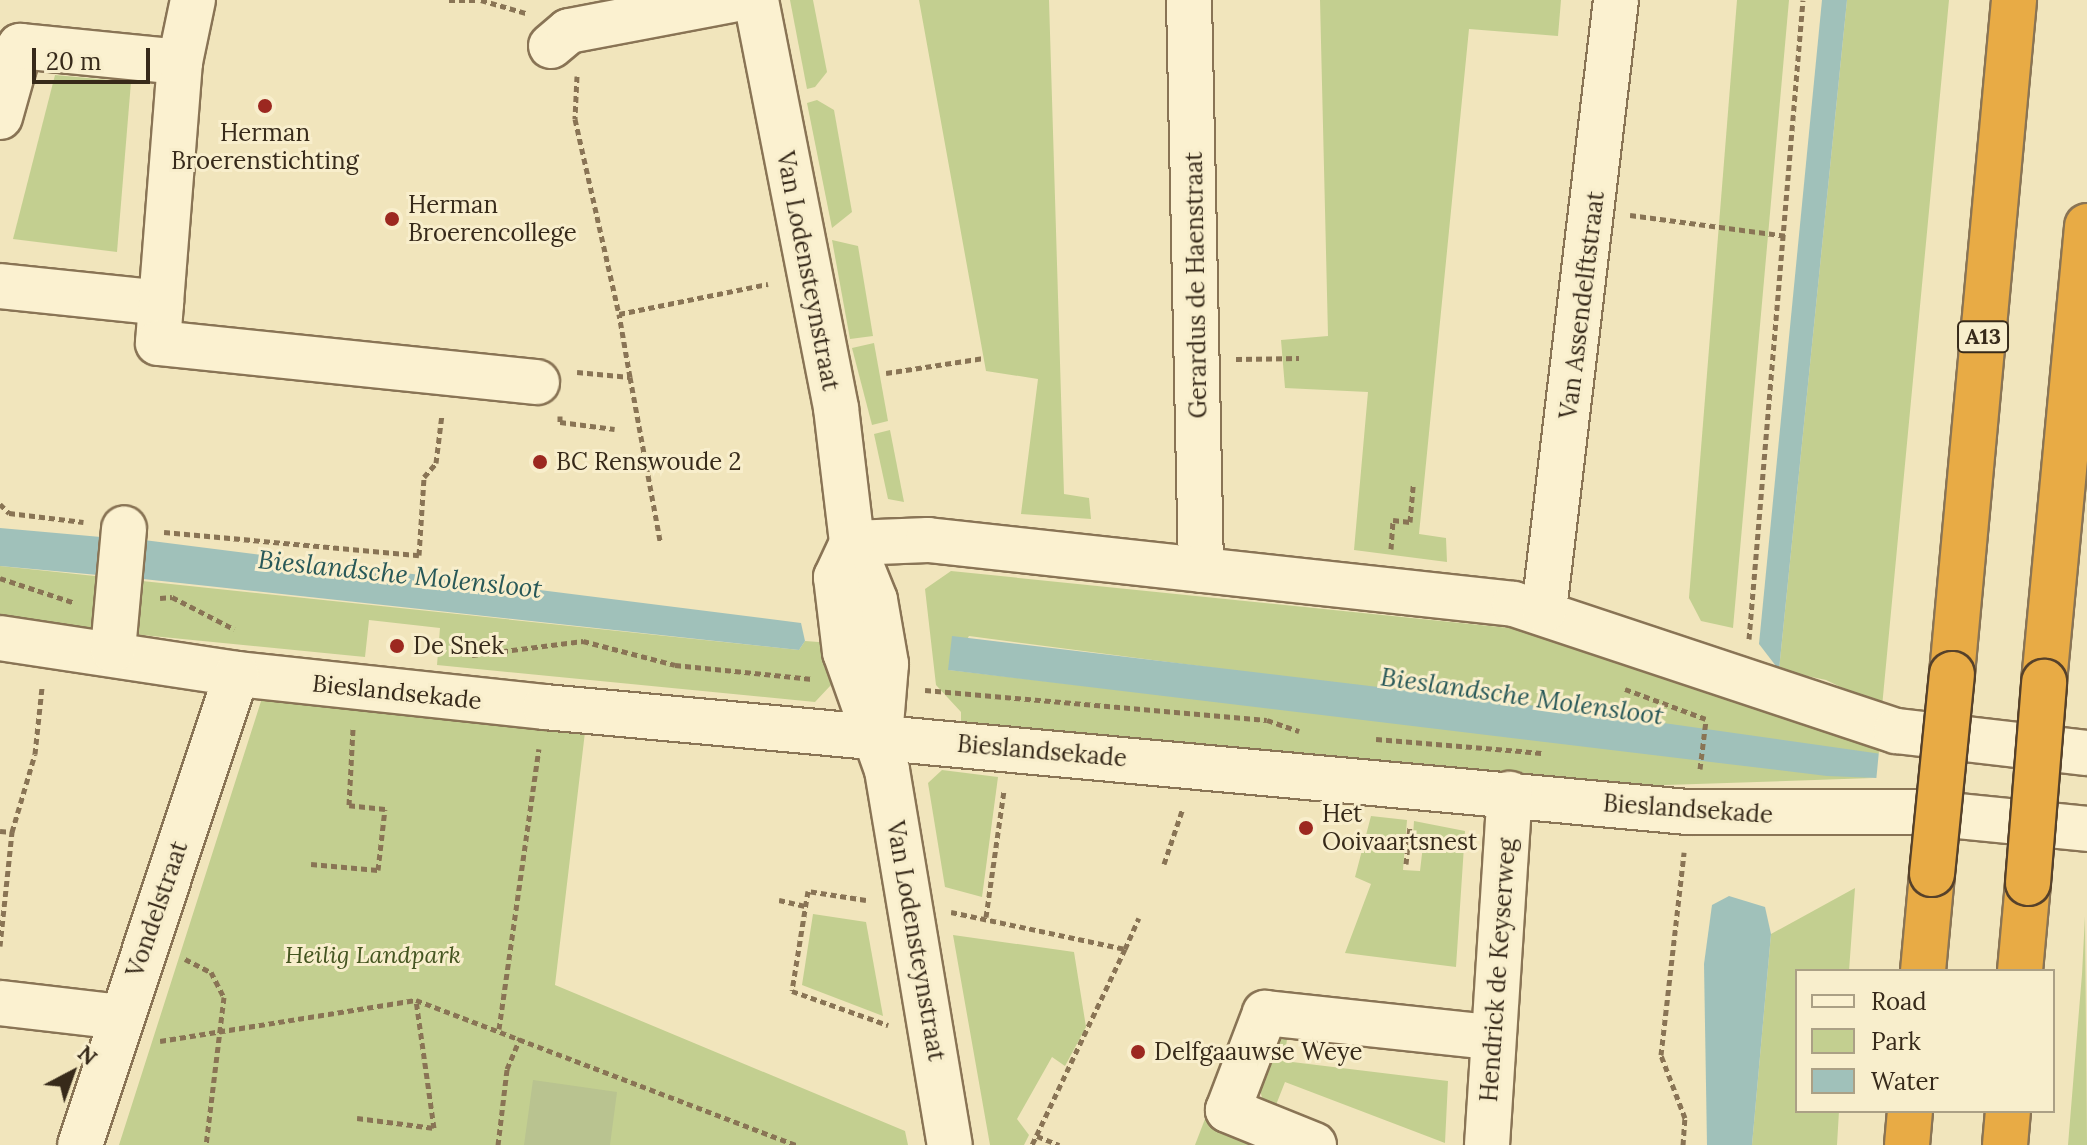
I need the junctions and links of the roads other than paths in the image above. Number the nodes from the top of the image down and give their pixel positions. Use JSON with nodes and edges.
{"nodes":[{"id":1,"x":193,"y":0,"type":"edge"},
{"id":2,"x":731,"y":0,"type":"edge"},
{"id":3,"x":756,"y":0,"type":"edge"},
{"id":4,"x":1189,"y":0,"type":"edge"},
{"id":5,"x":1616,"y":0,"type":"edge"},
{"id":6,"x":2014,"y":0,"type":"edge"},
{"id":7,"x":560,"y":39,"type":"road end"},
{"id":8,"x":180,"y":62,"type":"junction"},
{"id":9,"x":0,"y":117,"type":"edge"},
{"id":10,"x":2087,"y":226,"type":"edge"},
{"id":11,"x":0,"y":286,"type":"edge"},
{"id":12,"x":161,"y":303,"type":"junction"},
{"id":13,"x":553,"y":380,"type":"road end"},
{"id":14,"x":124,"y":528,"type":"road end"},
{"id":15,"x":852,"y":543,"type":"junction"},
{"id":16,"x":1201,"y":570,"type":"junction"},
{"id":17,"x":1544,"y":610,"type":"junction"},
{"id":18,"x":0,"y":638,"type":"edge"},
{"id":19,"x":113,"y":650,"type":"junction"},
{"id":20,"x":237,"y":674,"type":"junction"},
{"id":21,"x":880,"y":737,"type":"junction"},
{"id":22,"x":2087,"y":753,"type":"edge"},
{"id":23,"x":1510,"y":794,"type":"junction"},
{"id":24,"x":2087,"y":829,"type":"edge"},
{"id":25,"x":1923,"y":969,"type":"edge"},
{"id":26,"x":2020,"y":969,"type":"edge"},
{"id":27,"x":0,"y":1003,"type":"edge"},
{"id":28,"x":118,"y":1026,"type":"junction"},
{"id":29,"x":1490,"y":1037,"type":"junction"},
{"id":30,"x":1910,"y":1113,"type":"edge"},
{"id":31,"x":2008,"y":1113,"type":"edge"},
{"id":32,"x":80,"y":1145,"type":"edge"},
{"id":33,"x":950,"y":1145,"type":"edge"},
{"id":34,"x":1314,"y":1145,"type":"edge"},
{"id":35,"x":1487,"y":1145,"type":"edge"},
{"id":36,"x":1907,"y":1145,"type":"edge"},
{"id":37,"x":2005,"y":1145,"type":"edge"}],
"edges":[{"from":1,"to":8,"type":"street"},
{"from":2,"to":7,"type":"street"},
{"from":3,"to":15,"type":"street","name":"Van Lodensteynstraat"},
{"from":4,"to":16,"type":"street","name":"Gerardus de Haenstraat"},
{"from":5,"to":17,"type":"street","name":"Van Assendelftstraat"},
{"from":6,"to":25,"type":"highway","number":"A13","bridge":true},
{"from":8,"to":9,"type":"street"},
{"from":8,"to":12,"type":"street"},
{"from":10,"to":26,"type":"highway","bridge":true},
{"from":11,"to":12,"type":"street"},
{"from":12,"to":13,"type":"street"},
{"from":14,"to":19,"type":"street"},
{"from":15,"to":16,"type":"street"},
{"from":15,"to":21,"type":"street","name":"Van Lodensteynstraat"},
{"from":16,"to":17,"type":"street"},
{"from":17,"to":22,"type":"street"},
{"from":18,"to":19,"type":"street","name":"Bieslandsekade"},
{"from":19,"to":20,"type":"street","name":"Bieslandsekade"},
{"from":20,"to":21,"type":"street","name":"Bieslandsekade"},
{"from":20,"to":28,"type":"street","name":"Vondelstraat"},
{"from":21,"to":23,"type":"street","name":"Bieslandsekade"},
{"from":21,"to":33,"type":"street","name":"Van Lodensteynstraat"},
{"from":23,"to":24,"type":"street","name":"Bieslandsekade"},
{"from":23,"to":29,"type":"street","name":"Hendrick de Keyserweg"},
{"from":27,"to":28,"type":"street"},
{"from":28,"to":32,"type":"street","name":"Vondelstraat"},
{"from":29,"to":34,"type":"street"},
{"from":29,"to":35,"type":"street","name":"Hendrick de Keyserweg"},
{"from":30,"to":36,"type":"highway"},
{"from":31,"to":37,"type":"highway"}]}
